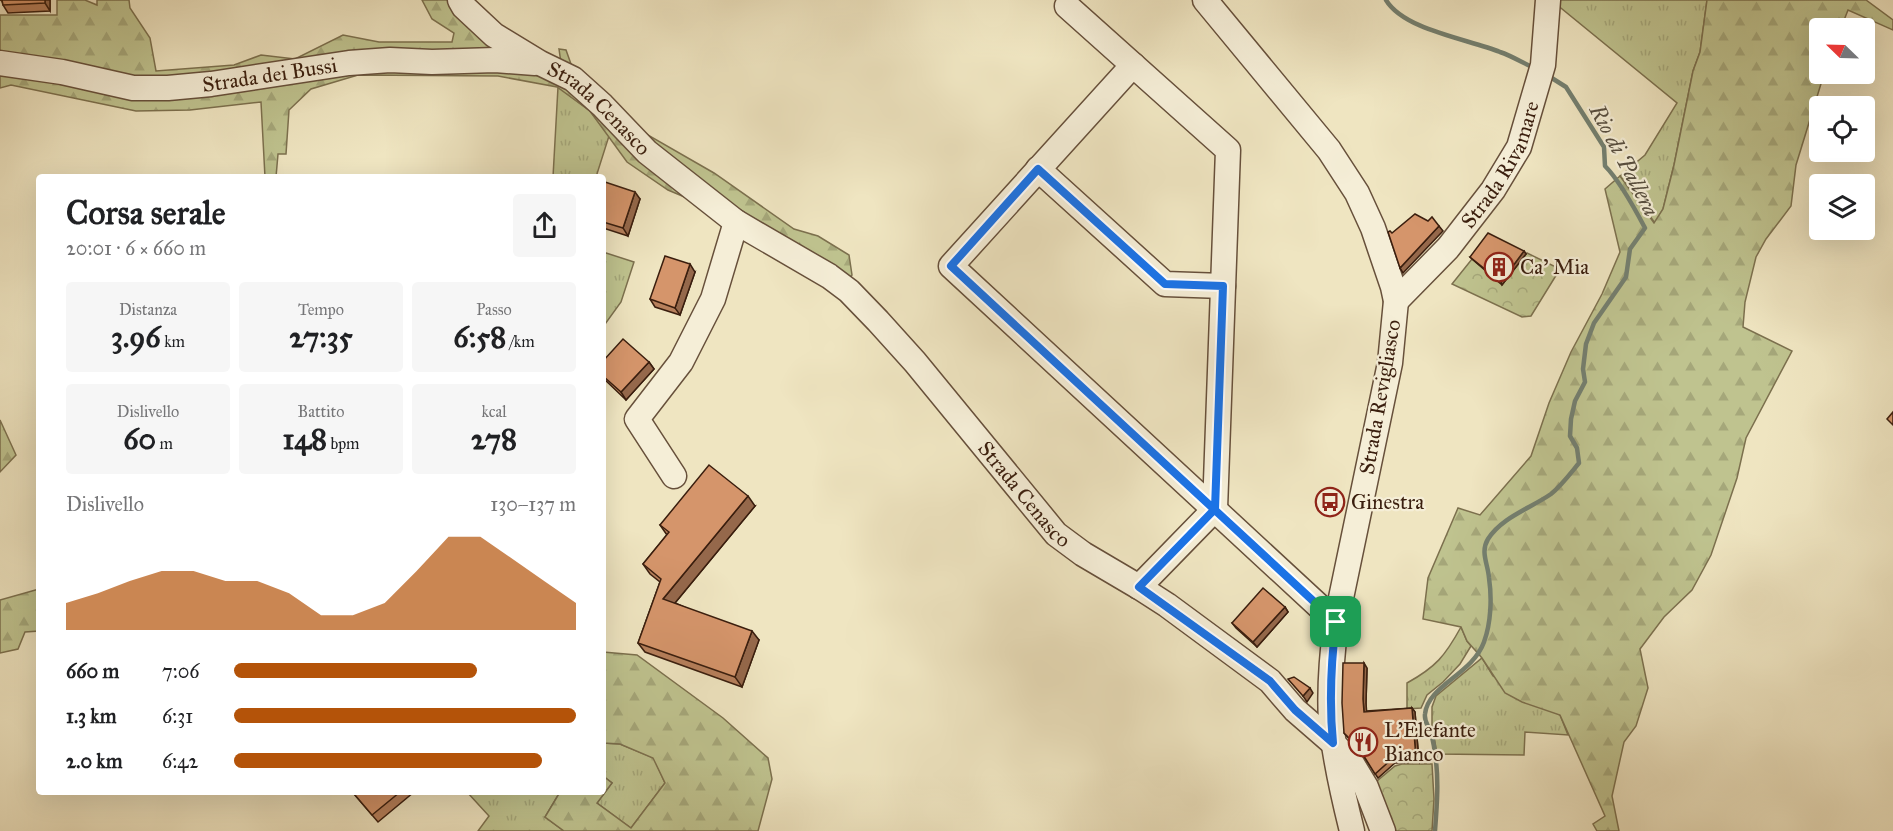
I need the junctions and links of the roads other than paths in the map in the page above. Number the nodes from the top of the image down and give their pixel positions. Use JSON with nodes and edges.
{"nodes":[{"id":1,"x":460,"y":0,"type":"edge"},
{"id":2,"x":1205,"y":0,"type":"edge"},
{"id":3,"x":1548,"y":0,"type":"edge"},
{"id":4,"x":1067,"y":6,"type":"dead end"},
{"id":5,"x":0,"y":63,"type":"edge"},
{"id":6,"x":540,"y":63,"type":"junction"},
{"id":7,"x":1132,"y":65,"type":"junction"},
{"id":8,"x":1038,"y":169,"type":"junction"},
{"id":9,"x":736,"y":222,"type":"junction"},
{"id":10,"x":1223,"y":286,"type":"junction"},
{"id":11,"x":1396,"y":301,"type":"junction"},
{"id":12,"x":674,"y":476,"type":"dead end"},
{"id":13,"x":1215,"y":509,"type":"junction"},
{"id":14,"x":1139,"y":587,"type":"junction"},
{"id":15,"x":1336,"y":622,"type":"junction"},
{"id":16,"x":1333,"y":743,"type":"junction"},
{"id":17,"x":1352,"y":831,"type":"edge"},
{"id":18,"x":1383,"y":831,"type":"edge"}],
"edges":[{"from":1,"to":6,"type":"street","name":"Strada Cenasco"},
{"from":2,"to":11,"type":"street","name":"Strada Revigliasco"},
{"from":3,"to":11,"type":"street","name":"Strada Rivamare"},
{"from":4,"to":7,"type":"street"},
{"from":5,"to":6,"type":"street","name":"Strada dei Bussi"},
{"from":6,"to":9,"type":"street","name":"Strada Cenasco"},
{"from":7,"to":8,"type":"street"},
{"from":7,"to":10,"type":"street"},
{"from":8,"to":10,"type":"street"},
{"from":8,"to":13,"type":"street"},
{"from":9,"to":12,"type":"street"},
{"from":9,"to":14,"type":"street","name":"Strada Cenasco"},
{"from":10,"to":13,"type":"street"},
{"from":11,"to":15,"type":"street","name":"Strada Revigliasco"},
{"from":13,"to":14,"type":"street"},
{"from":13,"to":15,"type":"street"},
{"from":14,"to":16,"type":"street","name":"Strada Cenasco"},
{"from":15,"to":16,"type":"street","name":"Strada Revigliasco"},
{"from":16,"to":17,"type":"street","name":"Strada Revigliasco"},
{"from":16,"to":18,"type":"street"}]}
